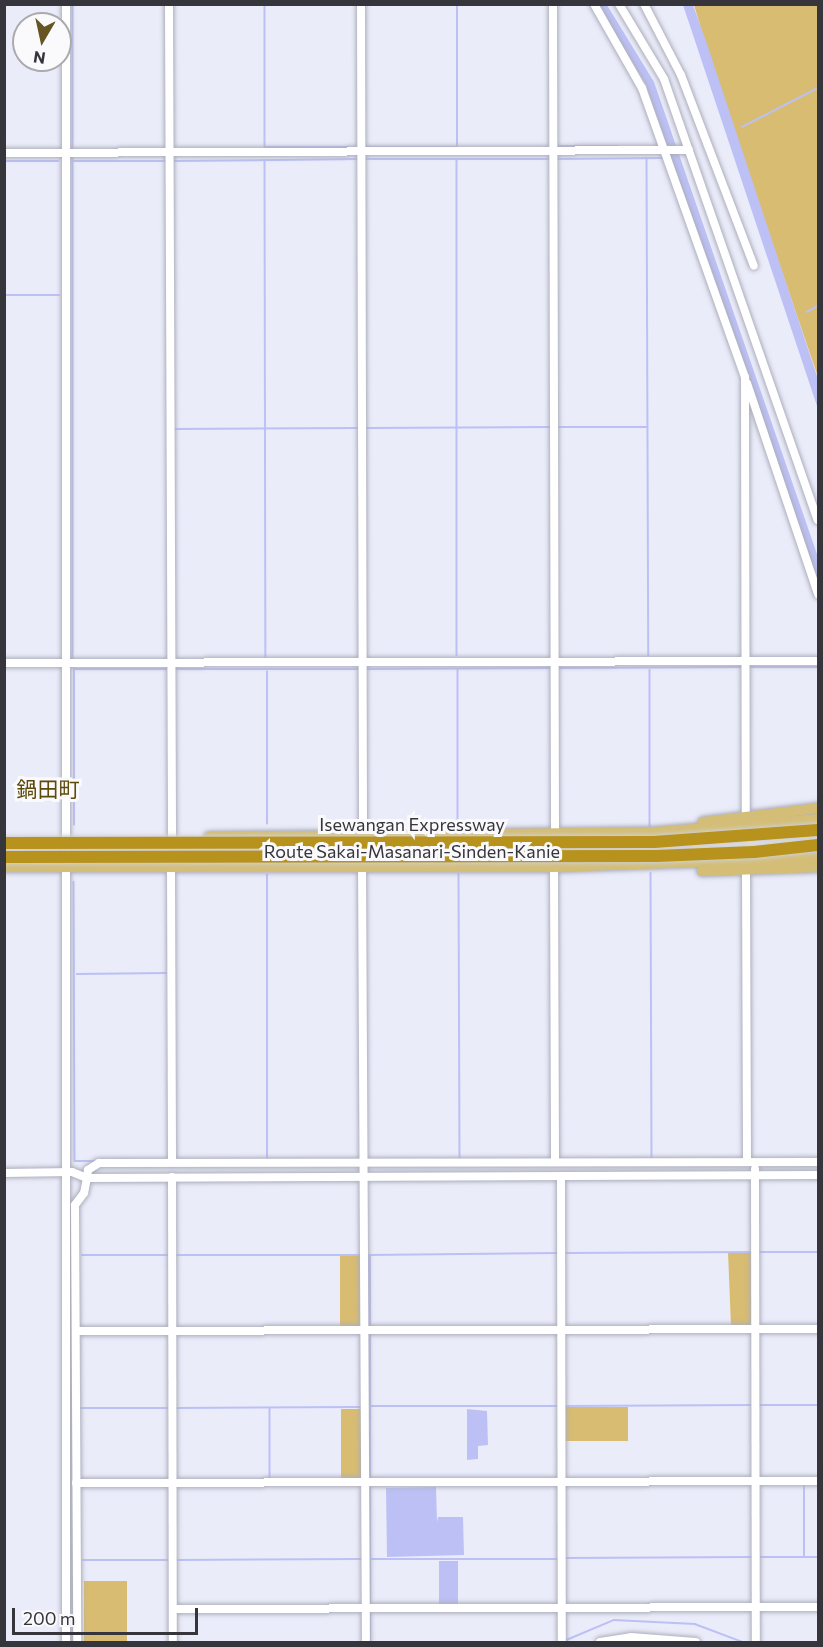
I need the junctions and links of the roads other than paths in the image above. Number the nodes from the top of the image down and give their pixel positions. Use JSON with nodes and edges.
{"nodes":[{"id":1,"x":66,"y":4,"type":"edge"},
{"id":2,"x":169,"y":4,"type":"edge"},
{"id":3,"x":361,"y":4,"type":"edge"},
{"id":4,"x":553,"y":4,"type":"edge"},
{"id":5,"x":594,"y":4,"type":"edge"},
{"id":6,"x":619,"y":4,"type":"edge"},
{"id":7,"x":644,"y":4,"type":"edge"},
{"id":8,"x":687,"y":151,"type":"junction"},
{"id":9,"x":666,"y":152,"type":"junction"},
{"id":10,"x":4,"y":153,"type":"edge"},
{"id":11,"x":71,"y":153,"type":"junction"},
{"id":12,"x":169,"y":153,"type":"junction"},
{"id":13,"x":361,"y":153,"type":"junction"},
{"id":14,"x":553,"y":153,"type":"junction"},
{"id":15,"x":754,"y":267,"type":"dead end"},
{"id":16,"x":745,"y":377,"type":"junction"},
{"id":17,"x":819,"y":520,"type":"edge"},
{"id":18,"x":819,"y":594,"type":"edge"},
{"id":19,"x":819,"y":661,"type":"edge"},
{"id":20,"x":745,"y":662,"type":"junction"},
{"id":21,"x":4,"y":663,"type":"edge"},
{"id":22,"x":68,"y":663,"type":"junction"},
{"id":23,"x":171,"y":663,"type":"junction"},
{"id":24,"x":362,"y":663,"type":"junction"},
{"id":25,"x":555,"y":663,"type":"junction"},
{"id":26,"x":819,"y":808,"type":"edge"},
{"id":27,"x":746,"y":819,"type":"junction"},
{"id":28,"x":819,"y":819,"type":"edge"},
{"id":29,"x":819,"y":830,"type":"edge"},
{"id":30,"x":363,"y":832,"type":"junction"},
{"id":31,"x":555,"y":832,"type":"junction"},
{"id":32,"x":656,"y":832,"type":"junction"},
{"id":33,"x":172,"y":839,"type":"junction"},
{"id":34,"x":67,"y":840,"type":"junction"},
{"id":35,"x":4,"y":841,"type":"edge"},
{"id":36,"x":819,"y":845,"type":"edge"},
{"id":37,"x":4,"y":857,"type":"edge"},
{"id":38,"x":819,"y":858,"type":"edge"},
{"id":39,"x":655,"y":866,"type":"junction"},
{"id":40,"x":4,"y":867,"type":"edge"},
{"id":41,"x":362,"y":867,"type":"junction"},
{"id":42,"x":554,"y":867,"type":"junction"},
{"id":43,"x":819,"y":867,"type":"edge"},
{"id":44,"x":67,"y":868,"type":"junction"},
{"id":45,"x":171,"y":868,"type":"junction"},
{"id":46,"x":746,"y":872,"type":"junction"},
{"id":47,"x":555,"y":1161,"type":"junction"},
{"id":48,"x":172,"y":1162,"type":"junction"},
{"id":49,"x":363,"y":1162,"type":"junction"},
{"id":50,"x":751,"y":1162,"type":"junction"},
{"id":51,"x":819,"y":1162,"type":"edge"},
{"id":52,"x":65,"y":1172,"type":"junction"},
{"id":53,"x":4,"y":1173,"type":"edge"},
{"id":54,"x":754,"y":1174,"type":"junction"},
{"id":55,"x":365,"y":1175,"type":"junction"},
{"id":56,"x":819,"y":1175,"type":"edge"},
{"id":57,"x":561,"y":1176,"type":"junction"},
{"id":58,"x":172,"y":1177,"type":"junction"},
{"id":59,"x":87,"y":1178,"type":"junction"},
{"id":60,"x":755,"y":1329,"type":"junction"},
{"id":61,"x":819,"y":1329,"type":"edge"},
{"id":62,"x":561,"y":1330,"type":"junction"},
{"id":63,"x":76,"y":1331,"type":"junction"},
{"id":64,"x":172,"y":1331,"type":"junction"},
{"id":65,"x":368,"y":1331,"type":"junction"},
{"id":66,"x":562,"y":1481,"type":"junction"},
{"id":67,"x":756,"y":1481,"type":"junction"},
{"id":68,"x":819,"y":1481,"type":"edge"},
{"id":69,"x":76,"y":1483,"type":"junction"},
{"id":70,"x":172,"y":1483,"type":"junction"},
{"id":71,"x":369,"y":1483,"type":"junction"},
{"id":72,"x":756,"y":1607,"type":"junction"},
{"id":73,"x":819,"y":1607,"type":"edge"},
{"id":74,"x":173,"y":1609,"type":"junction"},
{"id":75,"x":369,"y":1609,"type":"junction"},
{"id":76,"x":562,"y":1609,"type":"junction"},
{"id":77,"x":562,"y":1641,"type":"dead end"},
{"id":78,"x":66,"y":1642,"type":"edge"},
{"id":79,"x":76,"y":1642,"type":"edge"},
{"id":80,"x":173,"y":1642,"type":"edge"},
{"id":81,"x":366,"y":1642,"type":"edge"},
{"id":82,"x":600,"y":1642,"type":"edge"},
{"id":83,"x":696,"y":1642,"type":"edge"},
{"id":84,"x":756,"y":1642,"type":"edge"}],
"edges":[{"from":1,"to":11,"type":"street"},
{"from":2,"to":12,"type":"street"},
{"from":3,"to":13,"type":"street"},
{"from":4,"to":14,"type":"street"},
{"from":5,"to":9,"type":"street"},
{"from":6,"to":8,"type":"street"},
{"from":7,"to":15,"type":"street"},
{"from":8,"to":9,"type":"street"},
{"from":8,"to":17,"type":"street"},
{"from":9,"to":14,"type":"street"},
{"from":9,"to":16,"type":"street"},
{"from":10,"to":11,"type":"street"},
{"from":11,"to":12,"type":"street"},
{"from":11,"to":22,"type":"street"},
{"from":12,"to":13,"type":"street"},
{"from":12,"to":23,"type":"street"},
{"from":13,"to":14,"type":"street"},
{"from":13,"to":24,"type":"street"},
{"from":14,"to":25,"type":"street"},
{"from":16,"to":18,"type":"street"},
{"from":16,"to":20,"type":"street"},
{"from":19,"to":20,"type":"street"},
{"from":20,"to":25,"type":"street"},
{"from":20,"to":27,"type":"street"},
{"from":21,"to":22,"type":"street"},
{"from":22,"to":23,"type":"street"},
{"from":22,"to":34,"type":"street"},
{"from":23,"to":24,"type":"street"},
{"from":23,"to":33,"type":"street"},
{"from":24,"to":25,"type":"street"},
{"from":24,"to":30,"type":"street"},
{"from":25,"to":31,"type":"street"},
{"from":26,"to":27,"type":"main road"},
{"from":27,"to":32,"type":"main road"},
{"from":28,"to":32,"type":"main road","name":"Route Sakai-Masanari-Sinden-Kanie"},
{"from":29,"to":35,"type":"highway","name":"Isewangan Expressway","bridge":true},
{"from":30,"to":31,"type":"main road","name":"Route Sakai-Masanari-Sinden-Kanie"},
{"from":30,"to":33,"type":"main road","name":"Route Sakai-Masanari-Sinden-Kanie"},
{"from":30,"to":41,"type":"street"},
{"from":31,"to":32,"type":"main road","name":"Route Sakai-Masanari-Sinden-Kanie"},
{"from":33,"to":34,"type":"main road","name":"Route Sakai-Masanari-Sinden-Kanie"},
{"from":34,"to":35,"type":"main road","name":"Route Sakai-Masanari-Sinden-Kanie"},
{"from":34,"to":44,"type":"street"},
{"from":36,"to":37,"type":"highway","name":"Isewangan Expressway","bridge":true},
{"from":38,"to":39,"type":"main road","name":"Route Sakai-Masanari-Sinden-Kanie"},
{"from":39,"to":42,"type":"main road","name":"Route Sakai-Masanari-Sinden-Kanie"},
{"from":39,"to":46,"type":"main road"},
{"from":40,"to":44,"type":"main road","name":"Route Sakai-Masanari-Sinden-Kanie"},
{"from":41,"to":42,"type":"main road","name":"Route Sakai-Masanari-Sinden-Kanie"},
{"from":41,"to":45,"type":"main road","name":"Route Sakai-Masanari-Sinden-Kanie"},
{"from":41,"to":49,"type":"street"},
{"from":42,"to":47,"type":"street"},
{"from":43,"to":46,"type":"main road"},
{"from":44,"to":45,"type":"main road","name":"Route Sakai-Masanari-Sinden-Kanie"},
{"from":44,"to":52,"type":"street"},
{"from":45,"to":48,"type":"street"},
{"from":46,"to":50,"type":"street"},
{"from":47,"to":49,"type":"street"},
{"from":47,"to":50,"type":"street"},
{"from":48,"to":49,"type":"street"},
{"from":48,"to":59,"type":"street"},
{"from":49,"to":55,"type":"street"},
{"from":50,"to":51,"type":"street"},
{"from":50,"to":54,"type":"street"},
{"from":52,"to":53,"type":"street"},
{"from":52,"to":59,"type":"street"},
{"from":52,"to":78,"type":"street"},
{"from":54,"to":56,"type":"street"},
{"from":54,"to":57,"type":"street"},
{"from":54,"to":60,"type":"street"},
{"from":55,"to":57,"type":"street"},
{"from":55,"to":58,"type":"street"},
{"from":55,"to":65,"type":"street"},
{"from":57,"to":62,"type":"street"},
{"from":58,"to":59,"type":"street"},
{"from":58,"to":64,"type":"street"},
{"from":59,"to":63,"type":"street"},
{"from":60,"to":61,"type":"street"},
{"from":60,"to":62,"type":"street"},
{"from":60,"to":67,"type":"street"},
{"from":62,"to":65,"type":"street"},
{"from":62,"to":66,"type":"street"},
{"from":63,"to":64,"type":"street"},
{"from":63,"to":69,"type":"street"},
{"from":64,"to":65,"type":"street"},
{"from":64,"to":70,"type":"street"},
{"from":65,"to":71,"type":"street"},
{"from":66,"to":67,"type":"street"},
{"from":66,"to":71,"type":"street"},
{"from":66,"to":76,"type":"street"},
{"from":67,"to":68,"type":"street"},
{"from":67,"to":72,"type":"street"},
{"from":69,"to":70,"type":"street"},
{"from":69,"to":79,"type":"street"},
{"from":70,"to":71,"type":"street"},
{"from":70,"to":74,"type":"street"},
{"from":71,"to":75,"type":"street"},
{"from":72,"to":73,"type":"street"},
{"from":72,"to":76,"type":"street"},
{"from":72,"to":84,"type":"street"},
{"from":74,"to":75,"type":"street"},
{"from":74,"to":80,"type":"street"},
{"from":75,"to":76,"type":"street"},
{"from":75,"to":81,"type":"street"},
{"from":76,"to":77,"type":"street"},
{"from":82,"to":83,"type":"street"}]}
